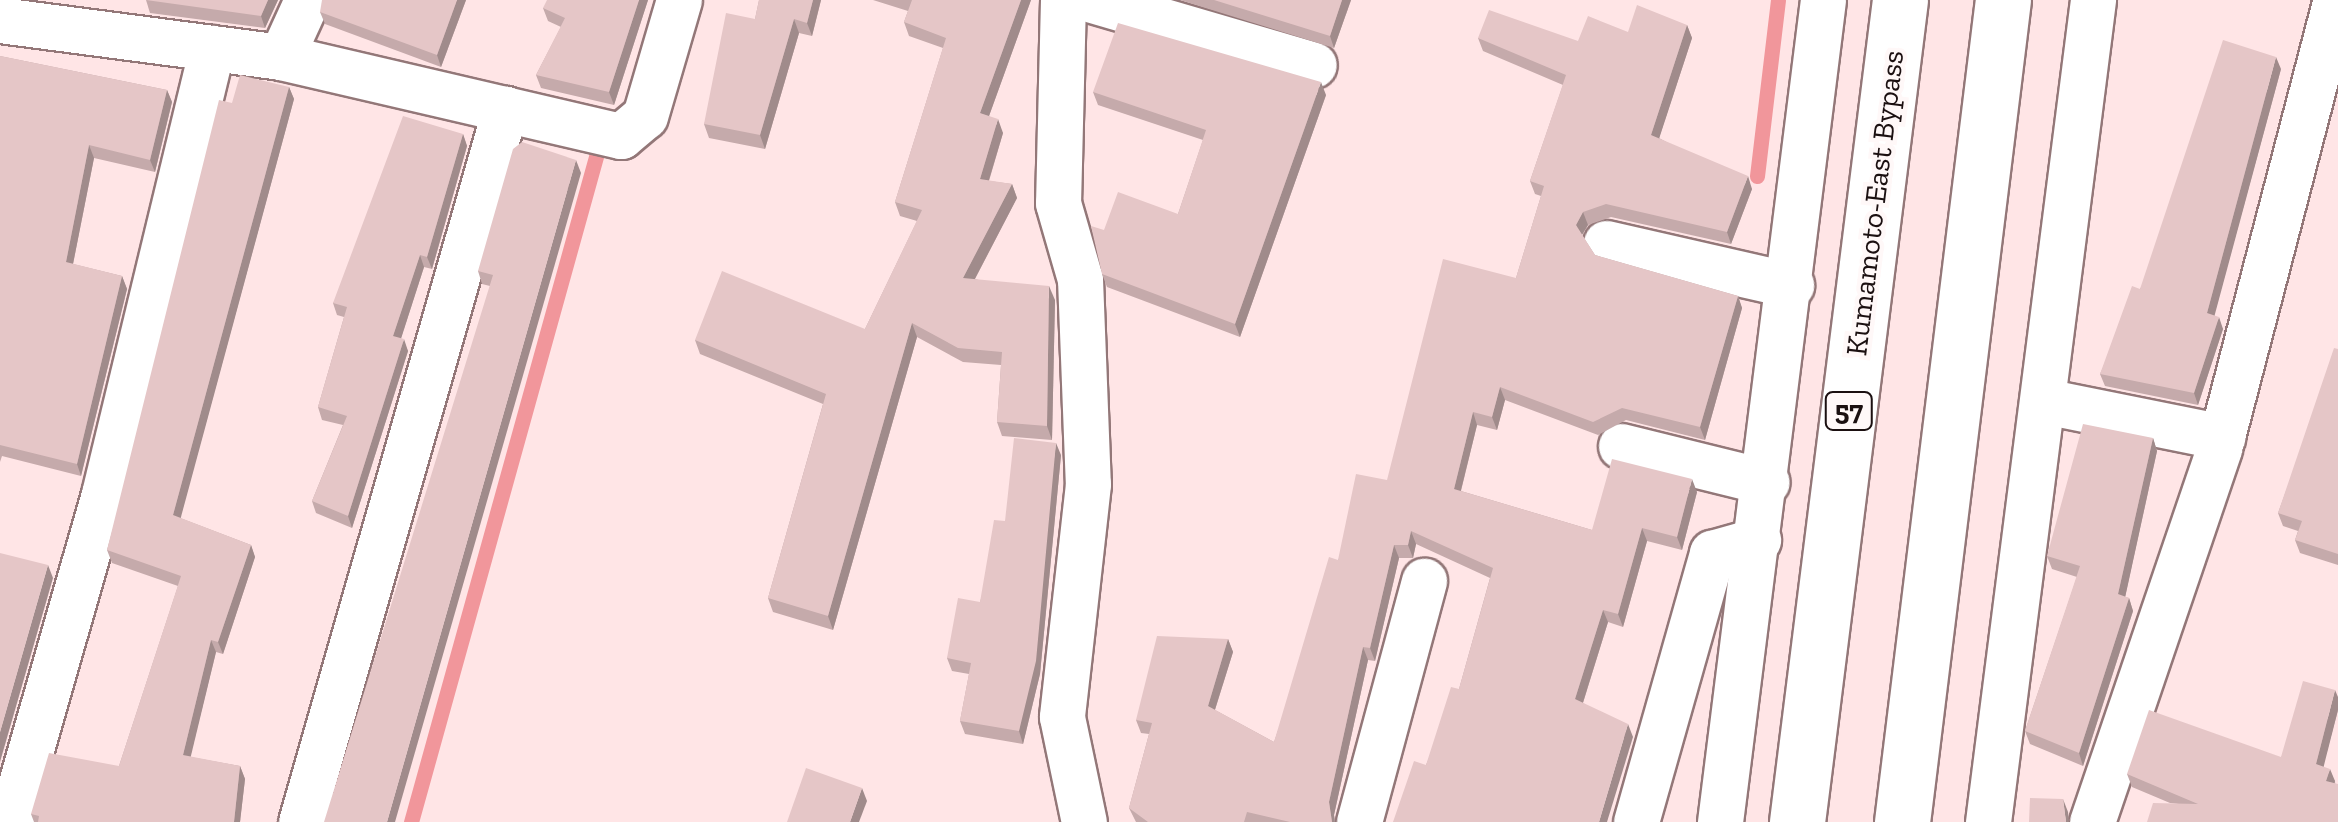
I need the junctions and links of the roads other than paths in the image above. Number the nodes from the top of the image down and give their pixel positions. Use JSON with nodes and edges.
{"nodes":[{"id":1,"x":307,"y":0,"type":"edge"},
{"id":2,"x":679,"y":0,"type":"edge"},
{"id":3,"x":1063,"y":0,"type":"edge"},
{"id":4,"x":1092,"y":0,"type":"edge"},
{"id":5,"x":1823,"y":0,"type":"edge"},
{"id":6,"x":1900,"y":0,"type":"edge"},
{"id":7,"x":2003,"y":0,"type":"edge"},
{"id":8,"x":2093,"y":0,"type":"edge"},
{"id":9,"x":2336,"y":0,"type":"edge"},
{"id":10,"x":112,"y":17,"type":"edge"},
{"id":11,"x":0,"y":20,"type":"edge"},
{"id":12,"x":212,"y":48,"type":"junction"},
{"id":13,"x":281,"y":57,"type":"junction"},
{"id":14,"x":1314,"y":65,"type":"dead end"},
{"id":15,"x":506,"y":109,"type":"junction"},
{"id":16,"x":1606,"y":243,"type":"dead end"},
{"id":17,"x":1792,"y":285,"type":"junction"},
{"id":18,"x":2044,"y":401,"type":"junction"},
{"id":19,"x":2222,"y":437,"type":"junction"},
{"id":20,"x":1621,"y":446,"type":"dead end"},
{"id":21,"x":1767,"y":482,"type":"junction"},
{"id":22,"x":1758,"y":540,"type":"junction"},
{"id":23,"x":1424,"y":581,"type":"dead end"},
{"id":24,"x":10,"y":822,"type":"edge"},
{"id":25,"x":300,"y":822,"type":"edge"},
{"id":26,"x":1084,"y":822,"type":"edge"},
{"id":27,"x":1360,"y":822,"type":"edge"},
{"id":28,"x":1636,"y":822,"type":"edge"},
{"id":29,"x":1720,"y":822,"type":"edge"},
{"id":30,"x":1797,"y":822,"type":"edge"},
{"id":31,"x":1902,"y":822,"type":"edge"},
{"id":32,"x":1988,"y":822,"type":"edge"},
{"id":33,"x":2092,"y":822,"type":"edge"}],
"edges":[{"from":1,"to":13,"type":"street"},
{"from":2,"to":15,"type":"street"},
{"from":3,"to":26,"type":"street"},
{"from":4,"to":14,"type":"street"},
{"from":5,"to":17,"type":"street"},
{"from":6,"to":30,"type":"highway","name":"Kumamoto-East Bypass","number":"57"},
{"from":7,"to":31,"type":"highway"},
{"from":8,"to":18,"type":"street"},
{"from":9,"to":19,"type":"street"},
{"from":10,"to":11,"type":"street"},
{"from":10,"to":12,"type":"street"},
{"from":12,"to":13,"type":"street"},
{"from":12,"to":24,"type":"street"},
{"from":13,"to":15,"type":"street"},
{"from":15,"to":25,"type":"street"},
{"from":16,"to":17,"type":"street"},
{"from":17,"to":21,"type":"street"},
{"from":18,"to":19,"type":"street"},
{"from":18,"to":32,"type":"street"},
{"from":19,"to":33,"type":"street"},
{"from":20,"to":21,"type":"street"},
{"from":21,"to":22,"type":"street"},
{"from":22,"to":28,"type":"street"},
{"from":22,"to":29,"type":"street"},
{"from":23,"to":27,"type":"street"}]}
